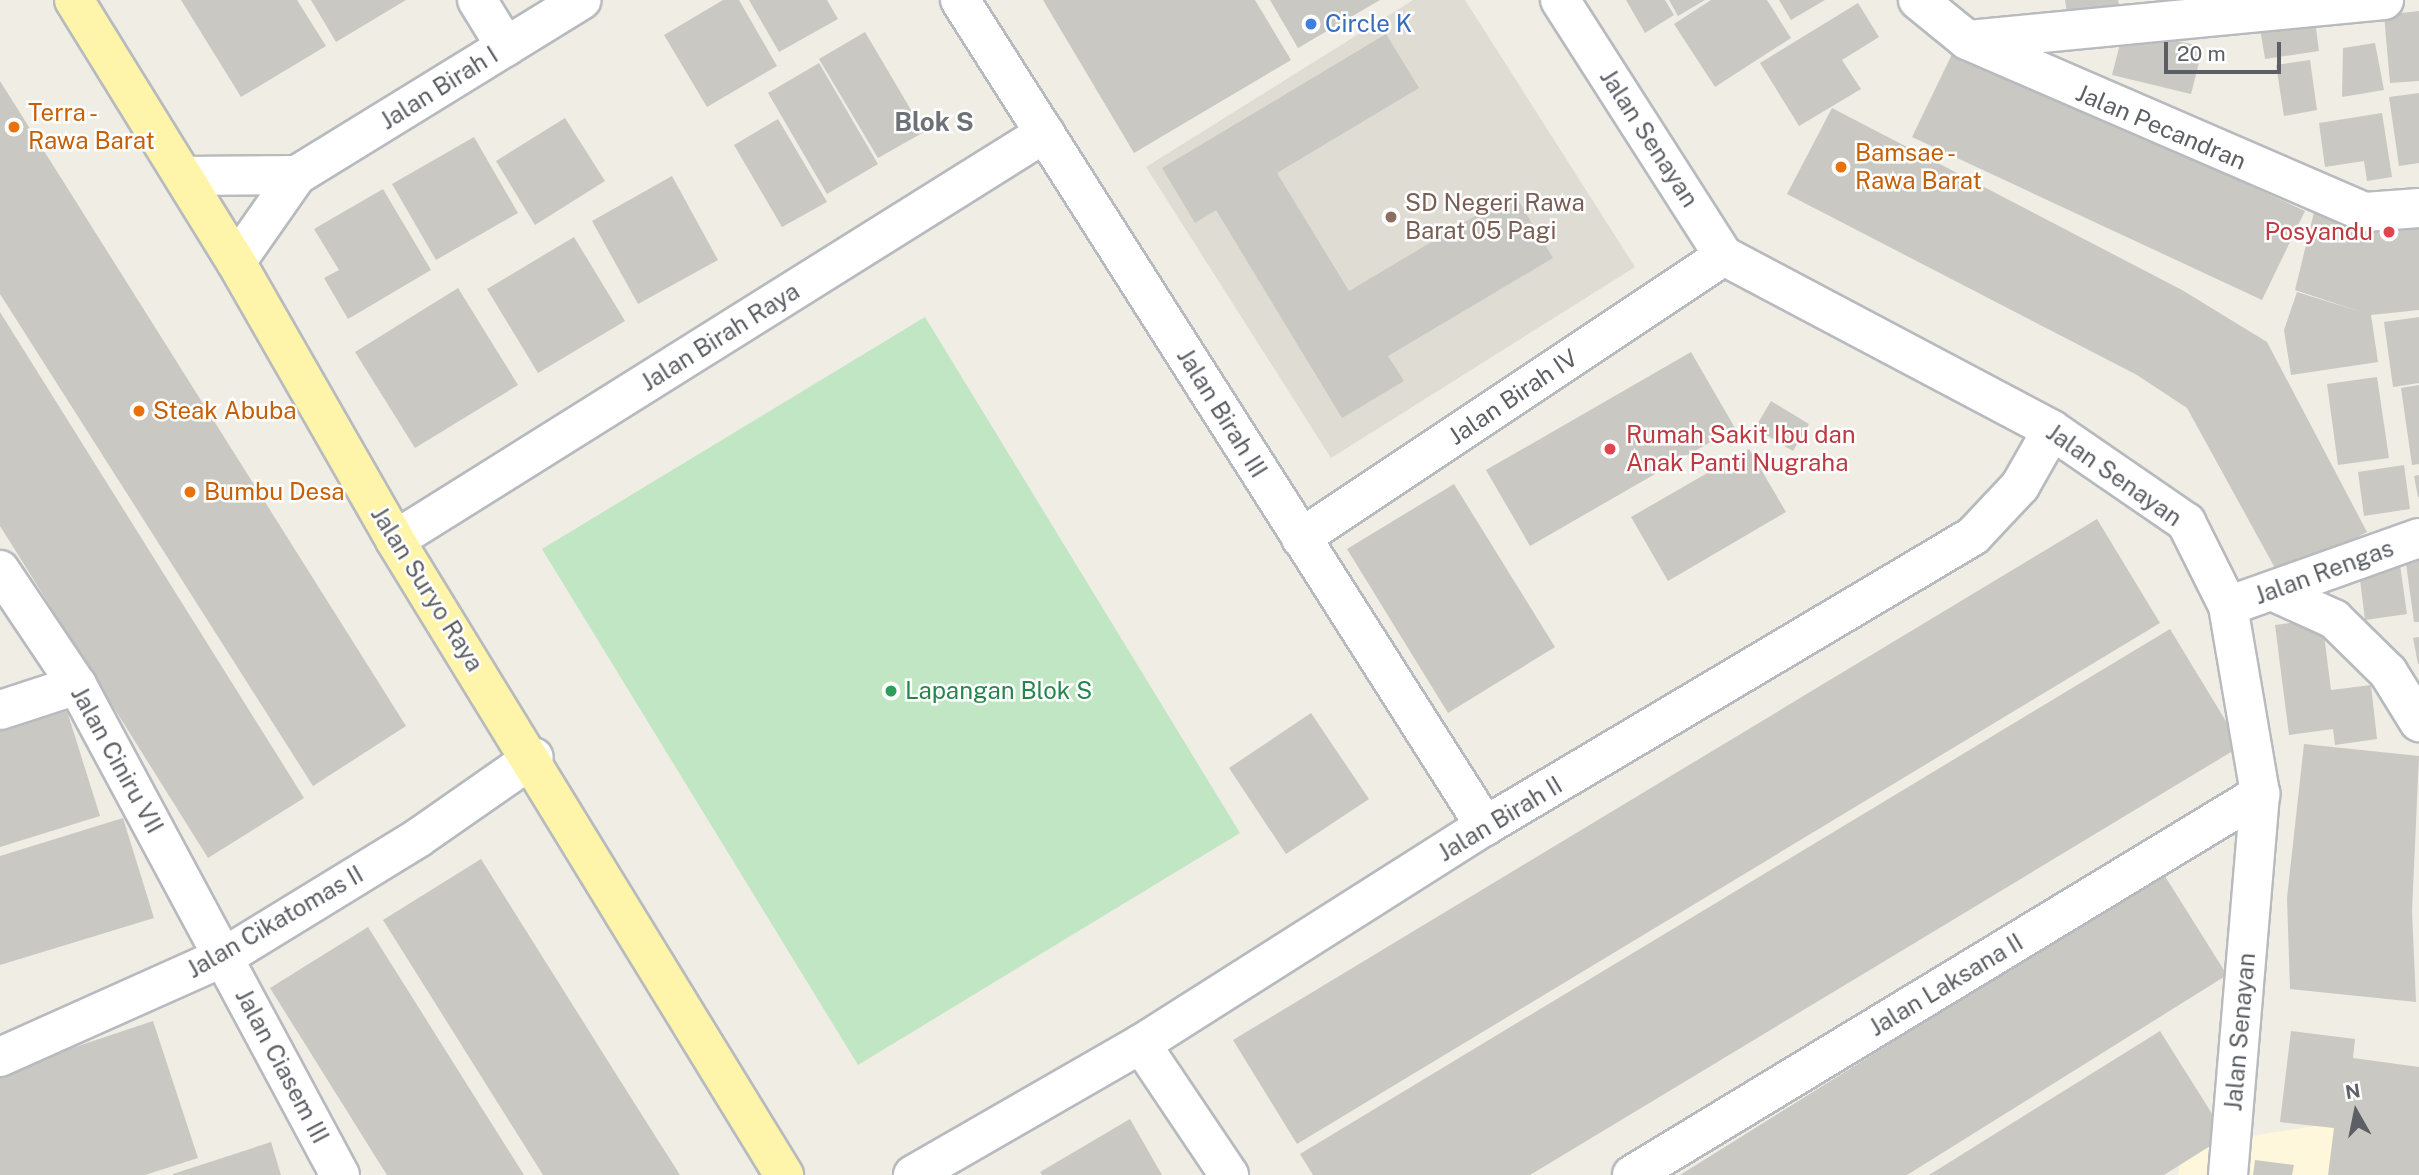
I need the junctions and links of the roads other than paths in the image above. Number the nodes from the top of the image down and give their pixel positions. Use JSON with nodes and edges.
{"nodes":[{"id":1,"x":75,"y":0,"type":"edge"},
{"id":2,"x":477,"y":0,"type":"edge"},
{"id":3,"x":582,"y":0,"type":"edge"},
{"id":4,"x":960,"y":0,"type":"edge"},
{"id":5,"x":1560,"y":0,"type":"edge"},
{"id":6,"x":1918,"y":0,"type":"edge"},
{"id":7,"x":2384,"y":0,"type":"edge"},
{"id":8,"x":1967,"y":40,"type":"junction"},
{"id":9,"x":506,"y":47,"type":"junction"},
{"id":10,"x":1045,"y":133,"type":"junction"},
{"id":11,"x":297,"y":175,"type":"junction"},
{"id":12,"x":184,"y":176,"type":"junction"},
{"id":13,"x":2419,"y":208,"type":"edge"},
{"id":14,"x":1724,"y":256,"type":"junction"},
{"id":15,"x":236,"y":262,"type":"junction"},
{"id":16,"x":2052,"y":430,"type":"junction"},
{"id":17,"x":1301,"y":538,"type":"junction"},
{"id":18,"x":2419,"y":538,"type":"edge"},
{"id":19,"x":395,"y":540,"type":"junction"},
{"id":20,"x":0,"y":570,"type":"edge"},
{"id":21,"x":2274,"y":592,"type":"junction"},
{"id":22,"x":2228,"y":606,"type":"junction"},
{"id":23,"x":77,"y":685,"type":"junction"},
{"id":24,"x":0,"y":710,"type":"edge"},
{"id":25,"x":2419,"y":723,"type":"edge"},
{"id":26,"x":534,"y":757,"type":"junction"},
{"id":27,"x":2260,"y":794,"type":"junction"},
{"id":28,"x":1485,"y":827,"type":"junction"},
{"id":29,"x":224,"y":957,"type":"junction"},
{"id":30,"x":1141,"y":1044,"type":"junction"},
{"id":31,"x":0,"y":1057,"type":"edge"},
{"id":32,"x":340,"y":1175,"type":"edge"},
{"id":33,"x":785,"y":1175,"type":"edge"},
{"id":34,"x":914,"y":1175,"type":"edge"},
{"id":35,"x":1229,"y":1175,"type":"edge"},
{"id":36,"x":1632,"y":1175,"type":"edge"},
{"id":37,"x":2228,"y":1175,"type":"edge"}],
"edges":[{"from":1,"to":12,"type":"main road","name":"Jalan Suryo Raya"},
{"from":2,"to":9,"type":"street"},
{"from":3,"to":9,"type":"street","name":"Jalan Birah I"},
{"from":4,"to":10,"type":"street","name":"Jalan Birah III"},
{"from":5,"to":14,"type":"street","name":"Jalan Senayan"},
{"from":6,"to":8,"type":"street","name":"Jalan Pecandran"},
{"from":7,"to":8,"type":"street"},
{"from":8,"to":13,"type":"street","name":"Jalan Pecandran"},
{"from":9,"to":11,"type":"street","name":"Jalan Birah I"},
{"from":10,"to":17,"type":"street","name":"Jalan Birah III"},
{"from":10,"to":19,"type":"street","name":"Jalan Birah Raya"},
{"from":11,"to":12,"type":"street"},
{"from":11,"to":15,"type":"street","name":"Jalan Birah I"},
{"from":12,"to":15,"type":"main road","name":"Jalan Suryo Raya"},
{"from":14,"to":16,"type":"street","name":"Jalan Senayan"},
{"from":14,"to":17,"type":"street","name":"Jalan Birah IV"},
{"from":15,"to":19,"type":"main road","name":"Jalan Suryo Raya"},
{"from":16,"to":22,"type":"street","name":"Jalan Senayan"},
{"from":16,"to":28,"type":"street","name":"Jalan Birah II"},
{"from":17,"to":28,"type":"street","name":"Jalan Birah III"},
{"from":18,"to":21,"type":"street","name":"Jalan Rengas"},
{"from":19,"to":26,"type":"main road","name":"Jalan Suryo Raya"},
{"from":20,"to":23,"type":"street","name":"Jalan Ciniru VII"},
{"from":21,"to":22,"type":"street","name":"Jalan Rengas"},
{"from":21,"to":25,"type":"street"},
{"from":22,"to":27,"type":"street","name":"Jalan Senayan"},
{"from":23,"to":24,"type":"street"},
{"from":23,"to":29,"type":"street","name":"Jalan Ciniru VII"},
{"from":26,"to":29,"type":"street","name":"Jalan Cikatomas II"},
{"from":26,"to":33,"type":"main road","name":"Jalan Suryo Raya"},
{"from":27,"to":36,"type":"street","name":"Jalan Laksana II"},
{"from":27,"to":37,"type":"street","name":"Jalan Senayan"},
{"from":28,"to":30,"type":"street","name":"Jalan Birah II"},
{"from":29,"to":31,"type":"street","name":"Jalan Cikatomas II"},
{"from":29,"to":32,"type":"street","name":"Jalan Ciasem III"},
{"from":30,"to":34,"type":"street","name":"Jalan Birah II"},
{"from":30,"to":35,"type":"street"}]}
